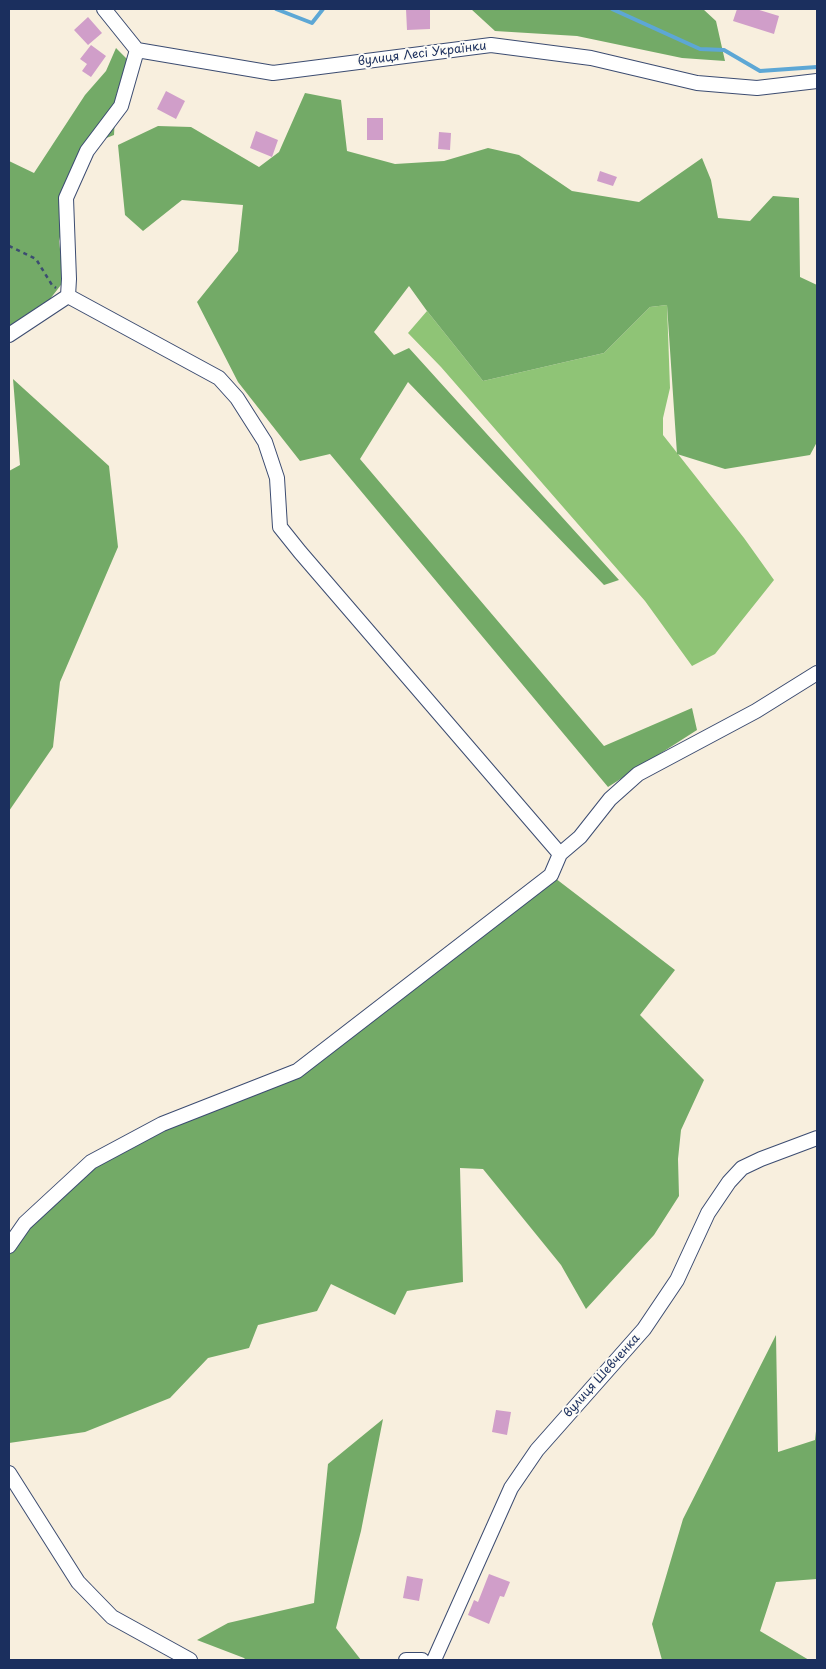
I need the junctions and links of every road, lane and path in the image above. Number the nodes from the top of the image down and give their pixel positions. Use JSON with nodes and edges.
{"nodes":[{"id":1,"x":104,"y":9,"type":"edge"},
{"id":2,"x":137,"y":50,"type":"junction"},
{"id":3,"x":817,"y":81,"type":"edge"},
{"id":4,"x":9,"y":246,"type":"edge"},
{"id":5,"x":68,"y":296,"type":"junction"},
{"id":6,"x":9,"y":335,"type":"edge"},
{"id":7,"x":817,"y":673,"type":"edge"},
{"id":8,"x":560,"y":854,"type":"junction"},
{"id":9,"x":817,"y":1138,"type":"edge"},
{"id":10,"x":9,"y":1246,"type":"edge"},
{"id":11,"x":9,"y":1473,"type":"edge"},
{"id":12,"x":190,"y":1660,"type":"edge"},
{"id":13,"x":406,"y":1660,"type":"edge"},
{"id":14,"x":422,"y":1660,"type":"edge"},
{"id":15,"x":434,"y":1660,"type":"edge"}],
"edges":[{"from":1,"to":2,"type":"street"},
{"from":2,"to":3,"type":"street","name":"вулиця Лесі Українки"},
{"from":2,"to":5,"type":"street"},
{"from":4,"to":5,"type":"path"},
{"from":5,"to":6,"type":"street"},
{"from":5,"to":8,"type":"street"},
{"from":7,"to":8,"type":"street"},
{"from":8,"to":10,"type":"street"},
{"from":9,"to":15,"type":"street","name":"вулиця Шевченка"},
{"from":11,"to":12,"type":"street"},
{"from":13,"to":14,"type":"street"}]}
